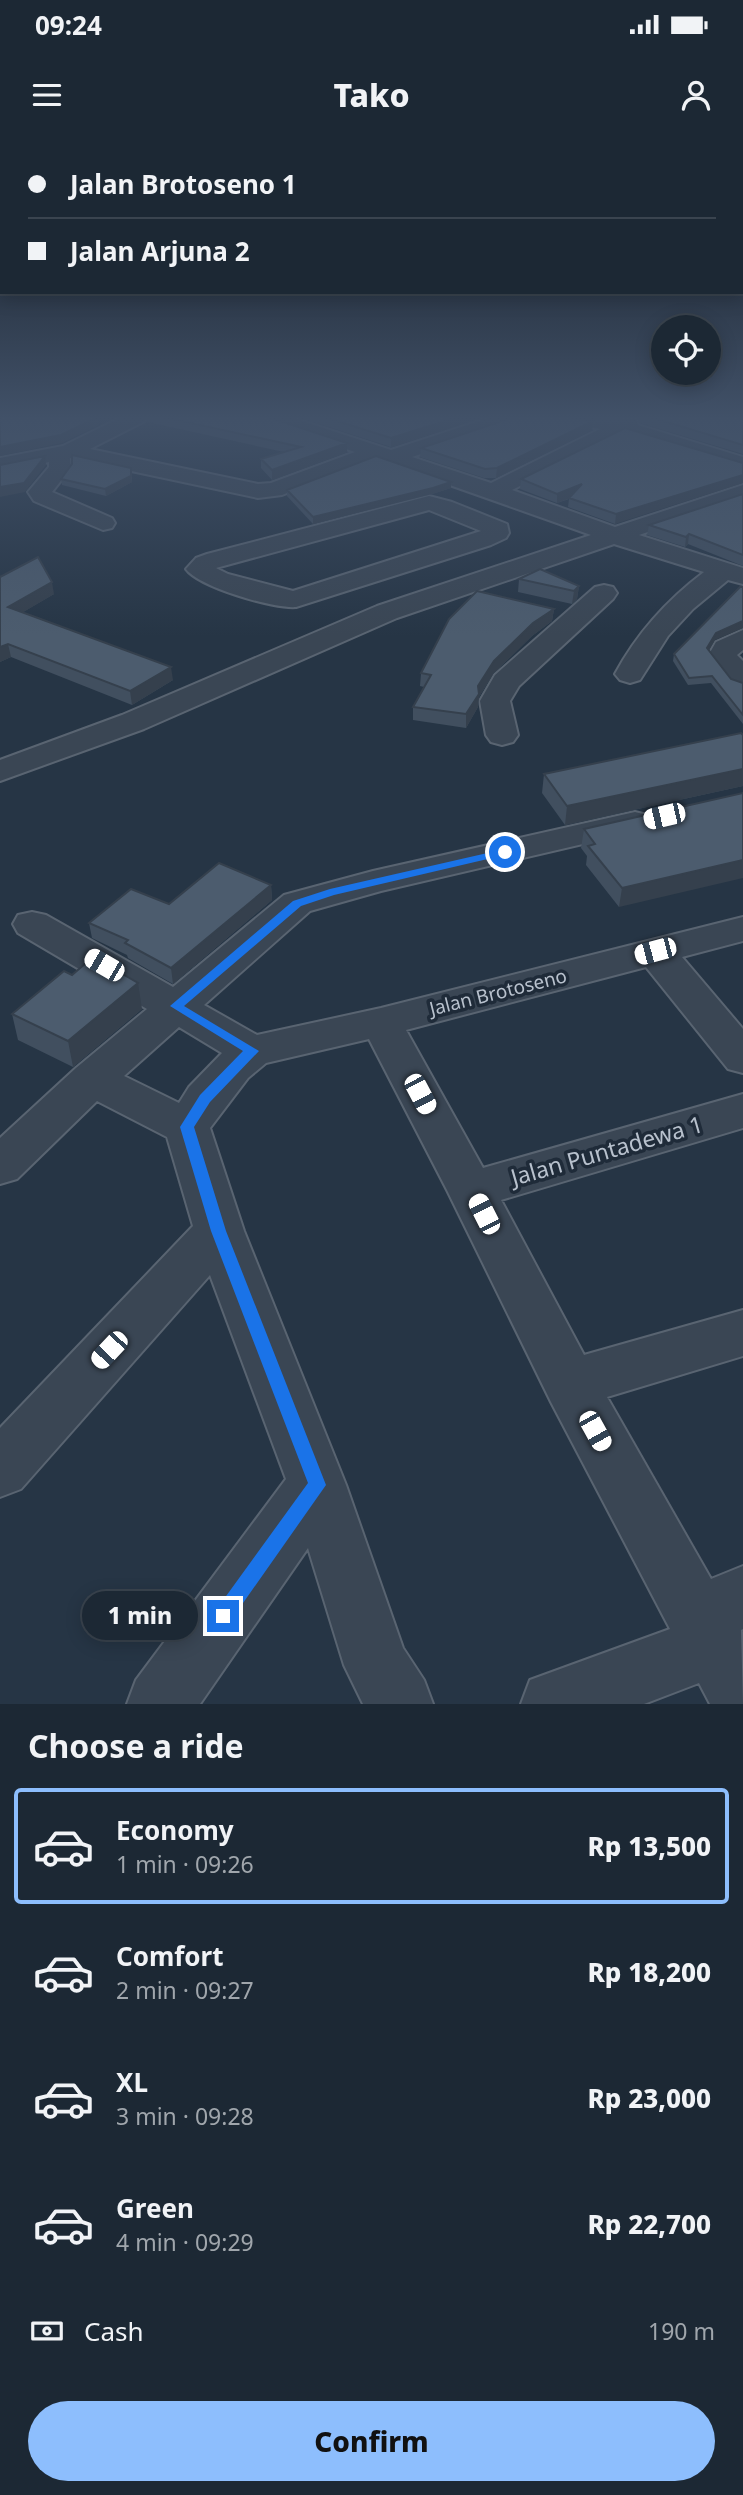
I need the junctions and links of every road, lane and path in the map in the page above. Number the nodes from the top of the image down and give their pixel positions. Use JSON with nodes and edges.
{"nodes":[{"id":1,"x":42,"y":490,"type":"edge"},
{"id":2,"x":253,"y":490,"type":"edge"},
{"id":3,"x":274,"y":490,"type":"edge"},
{"id":4,"x":491,"y":490,"type":"edge"},
{"id":5,"x":494,"y":491,"type":"joint"},
{"id":6,"x":743,"y":492,"type":"edge"},
{"id":7,"x":103,"y":523,"type":"dead end"},
{"id":8,"x":616,"y":537,"type":"junction"},
{"id":9,"x":399,"y":566,"type":"junction"},
{"id":10,"x":734,"y":573,"type":"edge"},
{"id":11,"x":452,"y":591,"type":"junction"},
{"id":12,"x":604,"y":593,"type":"dead end"},
{"id":13,"x":505,"y":600,"type":"edge"},
{"id":14,"x":743,"y":639,"type":"edge"},
{"id":15,"x":630,"y":674,"type":"dead end"},
{"id":16,"x":743,"y":679,"type":"edge"},
{"id":17,"x":502,"y":735,"type":"dead end"},
{"id":18,"x":0,"y":771,"type":"edge"},
{"id":19,"x":664,"y":816,"type":"edge"},
{"id":20,"x":32,"y":924,"type":"dead end"},
{"id":21,"x":743,"y":929,"type":"edge"},
{"id":22,"x":655,"y":951,"type":"junction"},
{"id":23,"x":176,"y":1006,"type":"junction"},
{"id":24,"x":381,"y":1022,"type":"junction"},
{"id":25,"x":252,"y":1051,"type":"junction"},
{"id":26,"x":740,"y":1052,"type":"edge"},
{"id":27,"x":92,"y":1079,"type":"junction"},
{"id":28,"x":736,"y":1120,"type":"edge"},
{"id":29,"x":187,"y":1127,"type":"junction"},
{"id":30,"x":0,"y":1166,"type":"edge"},
{"id":31,"x":471,"y":1190,"type":"junction"},
{"id":32,"x":219,"y":1231,"type":"junction"},
{"id":33,"x":743,"y":1332,"type":"edge"},
{"id":34,"x":570,"y":1384,"type":"junction"},
{"id":35,"x":0,"y":1469,"type":"edge"},
{"id":36,"x":317,"y":1485,"type":"junction"},
{"id":37,"x":724,"y":1639,"type":"edge"},
{"id":38,"x":160,"y":1704,"type":"edge"},
{"id":39,"x":400,"y":1704,"type":"edge"},
{"id":40,"x":554,"y":1704,"type":"edge"}],
"edges":[{"from":1,"to":7,"type":"street"},
{"from":2,"to":3,"type":"street"},
{"from":4,"to":5,"type":"street"},
{"from":5,"to":8,"type":"street"},
{"from":6,"to":8,"type":"street"},
{"from":8,"to":10,"type":"street"},
{"from":8,"to":11,"type":"street"},
{"from":9,"to":9,"type":"street"},
{"from":9,"to":11,"type":"street"},
{"from":10,"to":15,"type":"street"},
{"from":11,"to":13,"type":"street"},
{"from":11,"to":18,"type":"street"},
{"from":12,"to":17,"type":"street"},
{"from":14,"to":16,"type":"street"},
{"from":19,"to":23,"type":"street"},
{"from":20,"to":23,"type":"street"},
{"from":21,"to":22,"type":"street","name":"Jalan Brotoseno"},
{"from":22,"to":24,"type":"street","name":"Jalan Brotoseno"},
{"from":22,"to":26,"type":"street"},
{"from":23,"to":25,"type":"street"},
{"from":23,"to":27,"type":"street"},
{"from":24,"to":25,"type":"street","name":"Jalan Brotoseno"},
{"from":24,"to":31,"type":"street"},
{"from":25,"to":29,"type":"street"},
{"from":27,"to":29,"type":"street"},
{"from":27,"to":30,"type":"street"},
{"from":28,"to":31,"type":"street","name":"Jalan Puntadewa 1"},
{"from":29,"to":32,"type":"street"},
{"from":31,"to":34,"type":"street"},
{"from":32,"to":35,"type":"street"},
{"from":32,"to":36,"type":"street"},
{"from":33,"to":34,"type":"street"},
{"from":34,"to":37,"type":"street"},
{"from":36,"to":38,"type":"street"},
{"from":36,"to":39,"type":"street"},
{"from":37,"to":40,"type":"street"}]}
